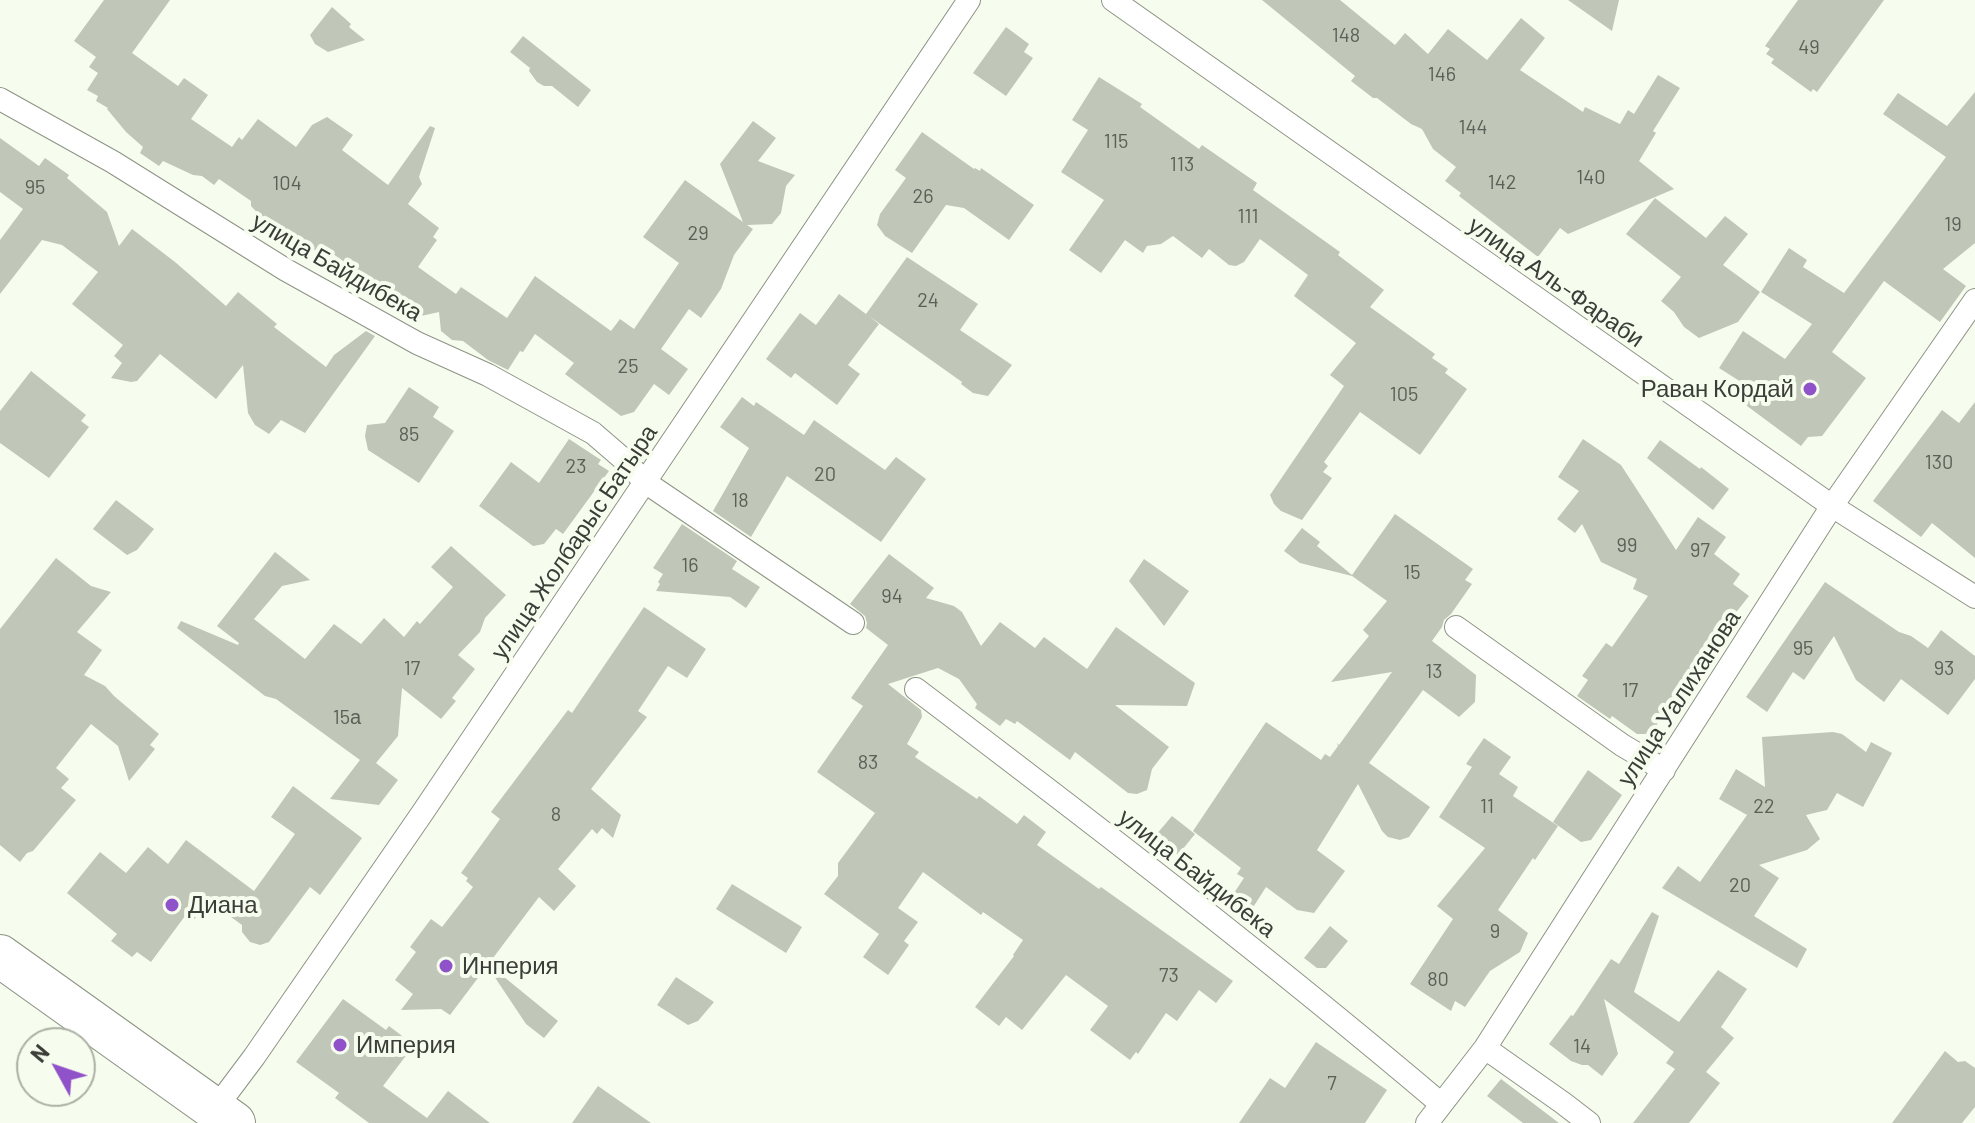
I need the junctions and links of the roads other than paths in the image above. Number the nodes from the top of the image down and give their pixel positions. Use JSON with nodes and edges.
{"nodes":[{"id":1,"x":969,"y":0,"type":"edge"},
{"id":2,"x":1113,"y":0,"type":"edge"},
{"id":3,"x":0,"y":99,"type":"edge"},
{"id":4,"x":1975,"y":300,"type":"edge"},
{"id":5,"x":645,"y":482,"type":"junction"},
{"id":6,"x":1832,"y":506,"type":"junction"},
{"id":7,"x":1975,"y":597,"type":"edge"},
{"id":8,"x":853,"y":623,"type":"dead end"},
{"id":9,"x":1456,"y":627,"type":"dead end"},
{"id":10,"x":916,"y":689,"type":"dead end"},
{"id":11,"x":1664,"y":770,"type":"junction"},
{"id":12,"x":0,"y":956,"type":"edge"},
{"id":13,"x":1485,"y":1048,"type":"junction"},
{"id":14,"x":1440,"y":1103,"type":"junction"},
{"id":15,"x":225,"y":1116,"type":"edge"},
{"id":16,"x":1427,"y":1123,"type":"edge"},
{"id":17,"x":1589,"y":1123,"type":"edge"}],
"edges":[{"from":1,"to":5,"type":"street","name":"улица Жолбарыс Батыра"},
{"from":2,"to":6,"type":"street","name":"улица Аль-Фараби"},
{"from":3,"to":5,"type":"street","name":"улица Байдибека"},
{"from":4,"to":6,"type":"street","name":"улица Уалиханова"},
{"from":5,"to":8,"type":"street","name":"улица Байдибека"},
{"from":5,"to":15,"type":"street","name":"улица Жолбарыс Батыра"},
{"from":6,"to":7,"type":"street","name":"улица Аль-Фараби"},
{"from":6,"to":11,"type":"street","name":"улица Уалиханова"},
{"from":9,"to":11,"type":"street"},
{"from":10,"to":14,"type":"street","name":"улица Байдибека"},
{"from":11,"to":13,"type":"street","name":"улица Уалиханова"},
{"from":12,"to":15,"type":"highway"},
{"from":13,"to":14,"type":"street","name":"улица Уалиханова"},
{"from":13,"to":17,"type":"street"},
{"from":14,"to":16,"type":"street","name":"улица Уалиханова"}]}
